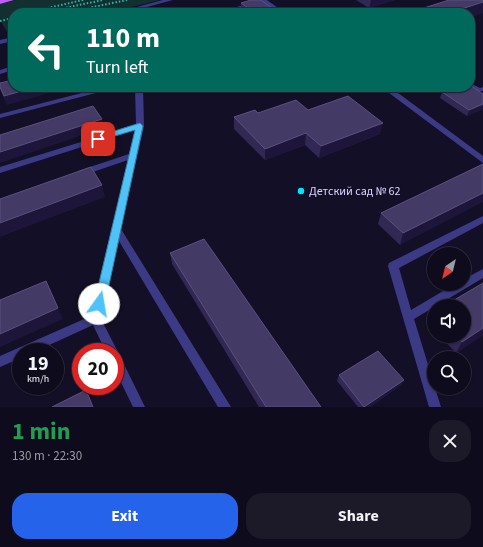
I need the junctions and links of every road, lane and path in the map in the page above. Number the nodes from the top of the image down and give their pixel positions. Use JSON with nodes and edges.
{"nodes":[{"id":1,"x":11,"y":0,"type":"edge"},
{"id":2,"x":83,"y":0,"type":"edge"},
{"id":3,"x":103,"y":0,"type":"edge"},
{"id":4,"x":127,"y":0,"type":"edge"},
{"id":5,"x":170,"y":0,"type":"edge"},
{"id":6,"x":264,"y":0,"type":"edge"},
{"id":7,"x":0,"y":2,"type":"edge"},
{"id":8,"x":86,"y":3,"type":"junction"},
{"id":9,"x":48,"y":8,"type":"edge"},
{"id":10,"x":64,"y":8,"type":"edge"},
{"id":11,"x":88,"y":8,"type":"edge"},
{"id":12,"x":137,"y":8,"type":"edge"},
{"id":13,"x":237,"y":8,"type":"edge"},
{"id":14,"x":275,"y":8,"type":"edge"},
{"id":15,"x":94,"y":92,"type":"edge"},
{"id":16,"x":139,"y":92,"type":"edge"},
{"id":17,"x":392,"y":92,"type":"edge"},
{"id":18,"x":0,"y":116,"type":"edge"},
{"id":19,"x":140,"y":126,"type":"junction"},
{"id":20,"x":133,"y":156,"type":"junction"},
{"id":21,"x":483,"y":160,"type":"edge"},
{"id":22,"x":0,"y":170,"type":"edge"},
{"id":23,"x":74,"y":175,"type":"edge"},
{"id":24,"x":483,"y":219,"type":"edge"},
{"id":25,"x":116,"y":228,"type":"junction"},
{"id":26,"x":483,"y":273,"type":"edge"},
{"id":27,"x":408,"y":317,"type":"junction"},
{"id":28,"x":96,"y":319,"type":"junction"},
{"id":29,"x":42,"y":343,"type":"edge"},
{"id":30,"x":108,"y":343,"type":"edge"},
{"id":31,"x":12,"y":357,"type":"edge"},
{"id":32,"x":0,"y":362,"type":"edge"},
{"id":33,"x":124,"y":376,"type":"edge"},
{"id":34,"x":139,"y":407,"type":"edge"},
{"id":35,"x":225,"y":407,"type":"edge"},
{"id":36,"x":435,"y":407,"type":"edge"}],
"edges":[{"from":1,"to":7,"type":"main road"},
{"from":2,"to":8,"type":"path"},
{"from":2,"to":9,"type":"path"},
{"from":3,"to":8,"type":"path"},
{"from":4,"to":11,"type":"path"},
{"from":5,"to":12,"type":"lane"},
{"from":6,"to":13,"type":"lane"},
{"from":6,"to":14,"type":"lane"},
{"from":8,"to":10,"type":"path"},
{"from":15,"to":18,"type":"lane"},
{"from":16,"to":19,"type":"lane"},
{"from":17,"to":21,"type":"lane"},
{"from":19,"to":20,"type":"lane"},
{"from":19,"to":22,"type":"lane"},
{"from":20,"to":23,"type":"lane"},
{"from":20,"to":25,"type":"lane"},
{"from":24,"to":27,"type":"lane"},
{"from":25,"to":28,"type":"lane"},
{"from":25,"to":35,"type":"lane"},
{"from":26,"to":27,"type":"lane"},
{"from":27,"to":36,"type":"lane"},
{"from":28,"to":29,"type":"lane"},
{"from":28,"to":30,"type":"lane"},
{"from":31,"to":32,"type":"lane"},
{"from":33,"to":34,"type":"lane"}]}
